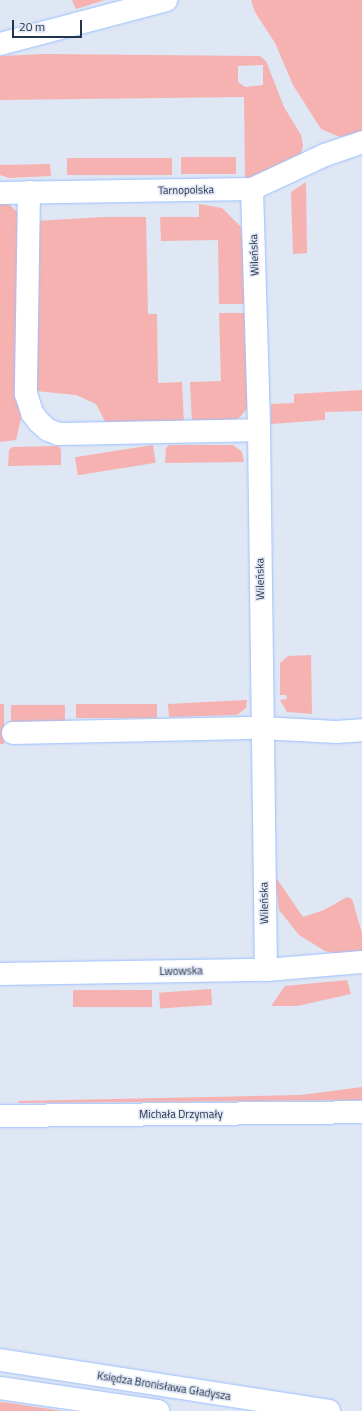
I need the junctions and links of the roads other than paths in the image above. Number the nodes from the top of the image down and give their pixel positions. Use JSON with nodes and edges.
{"nodes":[{"id":1,"x":166,"y":0,"type":"edge"},
{"id":2,"x":0,"y":44,"type":"edge"},
{"id":3,"x":362,"y":142,"type":"edge"},
{"id":4,"x":252,"y":189,"type":"junction"},
{"id":5,"x":29,"y":192,"type":"junction"},
{"id":6,"x":0,"y":193,"type":"edge"},
{"id":7,"x":259,"y":430,"type":"junction"},
{"id":8,"x":261,"y":728,"type":"junction"},
{"id":9,"x":362,"y":730,"type":"edge"},
{"id":10,"x":12,"y":733,"type":"dead end"},
{"id":11,"x":362,"y":962,"type":"edge"},
{"id":12,"x":266,"y":970,"type":"junction"},
{"id":13,"x":0,"y":974,"type":"edge"},
{"id":14,"x":362,"y":1112,"type":"edge"},
{"id":15,"x":0,"y":1116,"type":"edge"},
{"id":16,"x":0,"y":1360,"type":"edge"},
{"id":17,"x":0,"y":1388,"type":"edge"},
{"id":18,"x":158,"y":1411,"type":"edge"},
{"id":19,"x":329,"y":1411,"type":"edge"}],
"edges":[{"from":1,"to":2,"type":"street"},
{"from":3,"to":4,"type":"street","name":"Tarnopolska"},
{"from":4,"to":5,"type":"street","name":"Tarnopolska"},
{"from":4,"to":7,"type":"street","name":"Wileńska"},
{"from":5,"to":6,"type":"street","name":"Tarnopolska"},
{"from":5,"to":7,"type":"street"},
{"from":7,"to":8,"type":"street","name":"Wileńska"},
{"from":8,"to":9,"type":"street"},
{"from":8,"to":10,"type":"street"},
{"from":8,"to":12,"type":"street","name":"Wileńska"},
{"from":11,"to":12,"type":"street","name":"Lwowska"},
{"from":12,"to":13,"type":"street","name":"Lwowska"},
{"from":14,"to":15,"type":"street","name":"Michała Drzymały"},
{"from":16,"to":19,"type":"street","name":"Księdza Bronisława Gładysza"},
{"from":17,"to":18,"type":"street"}]}
